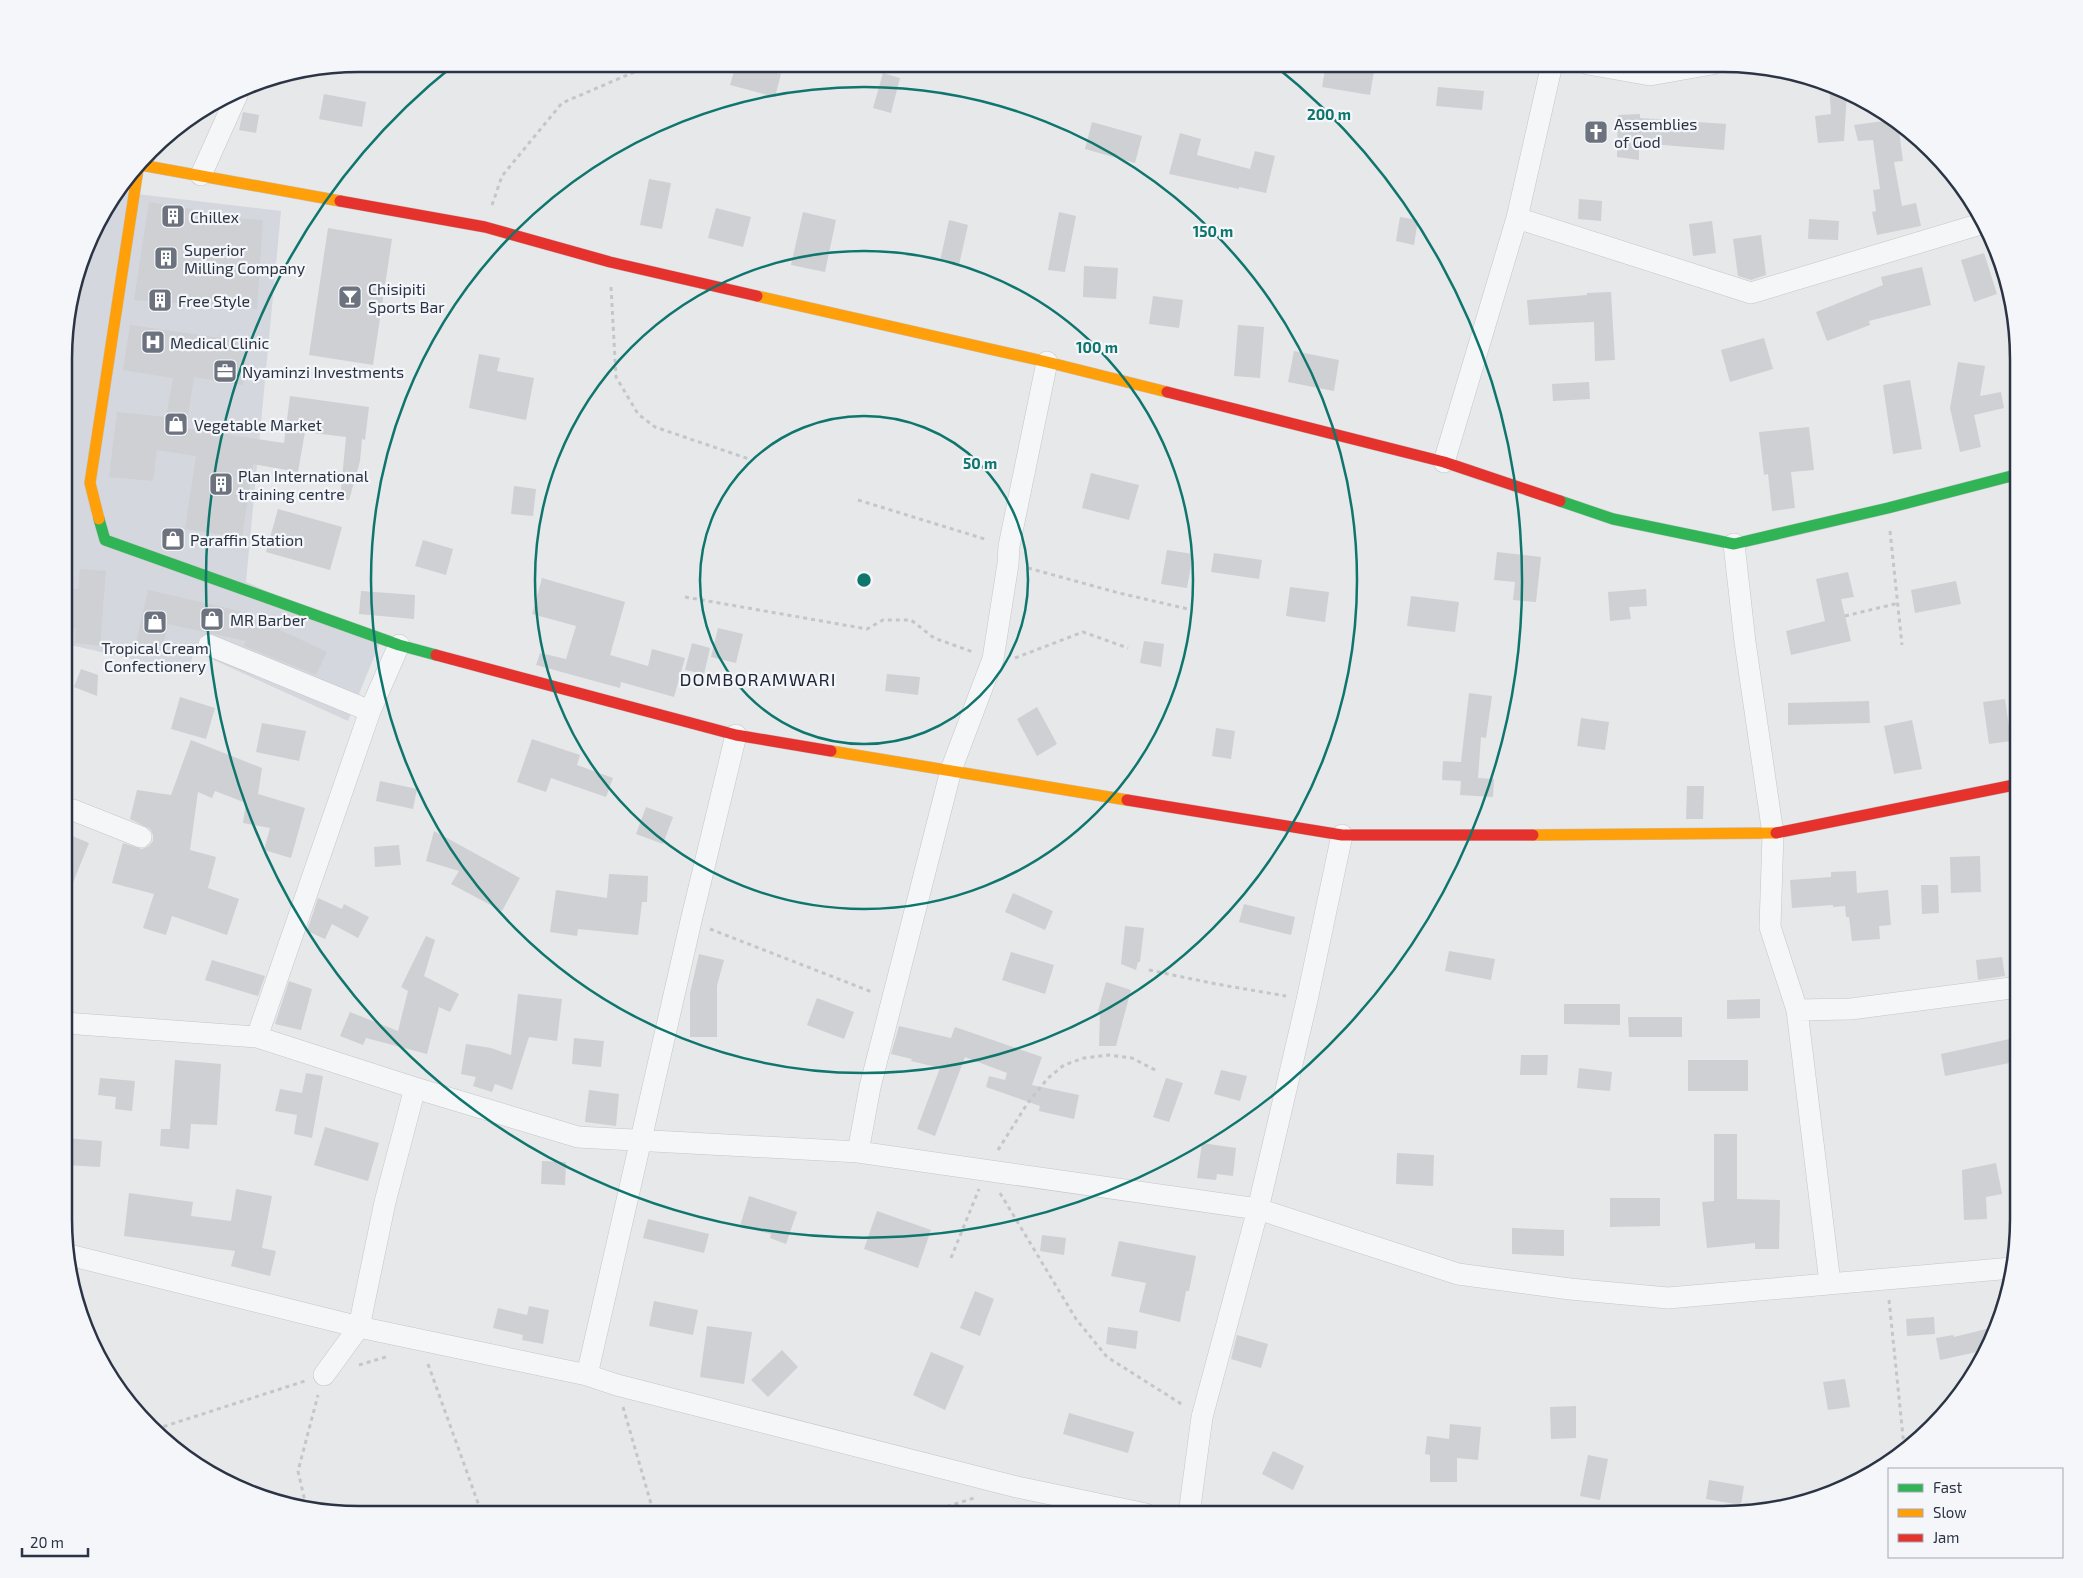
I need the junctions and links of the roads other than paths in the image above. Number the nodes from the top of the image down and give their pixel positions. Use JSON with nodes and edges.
{"nodes":[{"id":1,"x":1550,"y":72,"type":"edge"},
{"id":2,"x":1633,"y":72,"type":"edge"},
{"id":3,"x":1667,"y":72,"type":"edge"},
{"id":4,"x":234,"y":101,"type":"edge"},
{"id":5,"x":147,"y":166,"type":"edge"},
{"id":6,"x":201,"y":175,"type":"junction"},
{"id":7,"x":136,"y":180,"type":"edge"},
{"id":8,"x":1517,"y":218,"type":"junction"},
{"id":9,"x":1977,"y":224,"type":"edge"},
{"id":10,"x":1047,"y":362,"type":"junction"},
{"id":11,"x":1444,"y":462,"type":"junction"},
{"id":12,"x":2010,"y":476,"type":"edge"},
{"id":13,"x":1734,"y":544,"type":"junction"},
{"id":14,"x":210,"y":645,"type":"dead end"},
{"id":15,"x":399,"y":645,"type":"junction"},
{"id":16,"x":370,"y":711,"type":"junction"},
{"id":17,"x":736,"y":735,"type":"junction"},
{"id":18,"x":951,"y":770,"type":"junction"},
{"id":19,"x":2010,"y":786,"type":"edge"},
{"id":20,"x":72,"y":810,"type":"edge"},
{"id":21,"x":1773,"y":834,"type":"junction"},
{"id":22,"x":1342,"y":835,"type":"junction"},
{"id":23,"x":141,"y":838,"type":"dead end"},
{"id":24,"x":2010,"y":988,"type":"edge"},
{"id":25,"x":1797,"y":1010,"type":"junction"},
{"id":26,"x":72,"y":1024,"type":"edge"},
{"id":27,"x":257,"y":1037,"type":"junction"},
{"id":28,"x":415,"y":1088,"type":"junction"},
{"id":29,"x":640,"y":1141,"type":"junction"},
{"id":30,"x":858,"y":1152,"type":"junction"},
{"id":31,"x":1258,"y":1208,"type":"junction"},
{"id":32,"x":75,"y":1257,"type":"edge"},
{"id":33,"x":2006,"y":1269,"type":"edge"},
{"id":34,"x":1830,"y":1283,"type":"junction"},
{"id":35,"x":359,"y":1327,"type":"junction"},
{"id":36,"x":324,"y":1375,"type":"road end"},
{"id":37,"x":587,"y":1375,"type":"junction"},
{"id":38,"x":1108,"y":1506,"type":"edge"},
{"id":39,"x":1190,"y":1506,"type":"edge"}],
"edges":[{"from":1,"to":8,"type":"street"},
{"from":2,"to":3,"type":"street"},
{"from":4,"to":6,"type":"street"},
{"from":5,"to":6,"type":"street"},
{"from":6,"to":10,"type":"street"},
{"from":7,"to":15,"type":"street"},
{"from":8,"to":9,"type":"street"},
{"from":8,"to":11,"type":"street"},
{"from":10,"to":11,"type":"street"},
{"from":10,"to":18,"type":"street"},
{"from":11,"to":13,"type":"street"},
{"from":12,"to":13,"type":"street"},
{"from":13,"to":21,"type":"street"},
{"from":14,"to":16,"type":"street"},
{"from":15,"to":16,"type":"street"},
{"from":15,"to":17,"type":"street"},
{"from":16,"to":27,"type":"street"},
{"from":17,"to":18,"type":"street"},
{"from":17,"to":29,"type":"street"},
{"from":18,"to":22,"type":"street"},
{"from":18,"to":30,"type":"street"},
{"from":19,"to":21,"type":"street"},
{"from":20,"to":23,"type":"street"},
{"from":21,"to":22,"type":"street"},
{"from":21,"to":25,"type":"street"},
{"from":22,"to":31,"type":"street"},
{"from":24,"to":25,"type":"street"},
{"from":25,"to":34,"type":"street"},
{"from":26,"to":27,"type":"street"},
{"from":27,"to":28,"type":"street"},
{"from":28,"to":29,"type":"street"},
{"from":28,"to":35,"type":"street"},
{"from":29,"to":30,"type":"street"},
{"from":29,"to":37,"type":"street"},
{"from":30,"to":31,"type":"street"},
{"from":31,"to":34,"type":"street"},
{"from":31,"to":39,"type":"street"},
{"from":32,"to":35,"type":"street"},
{"from":33,"to":34,"type":"street"},
{"from":35,"to":36,"type":"street"},
{"from":35,"to":37,"type":"street"},
{"from":37,"to":38,"type":"street"}]}
